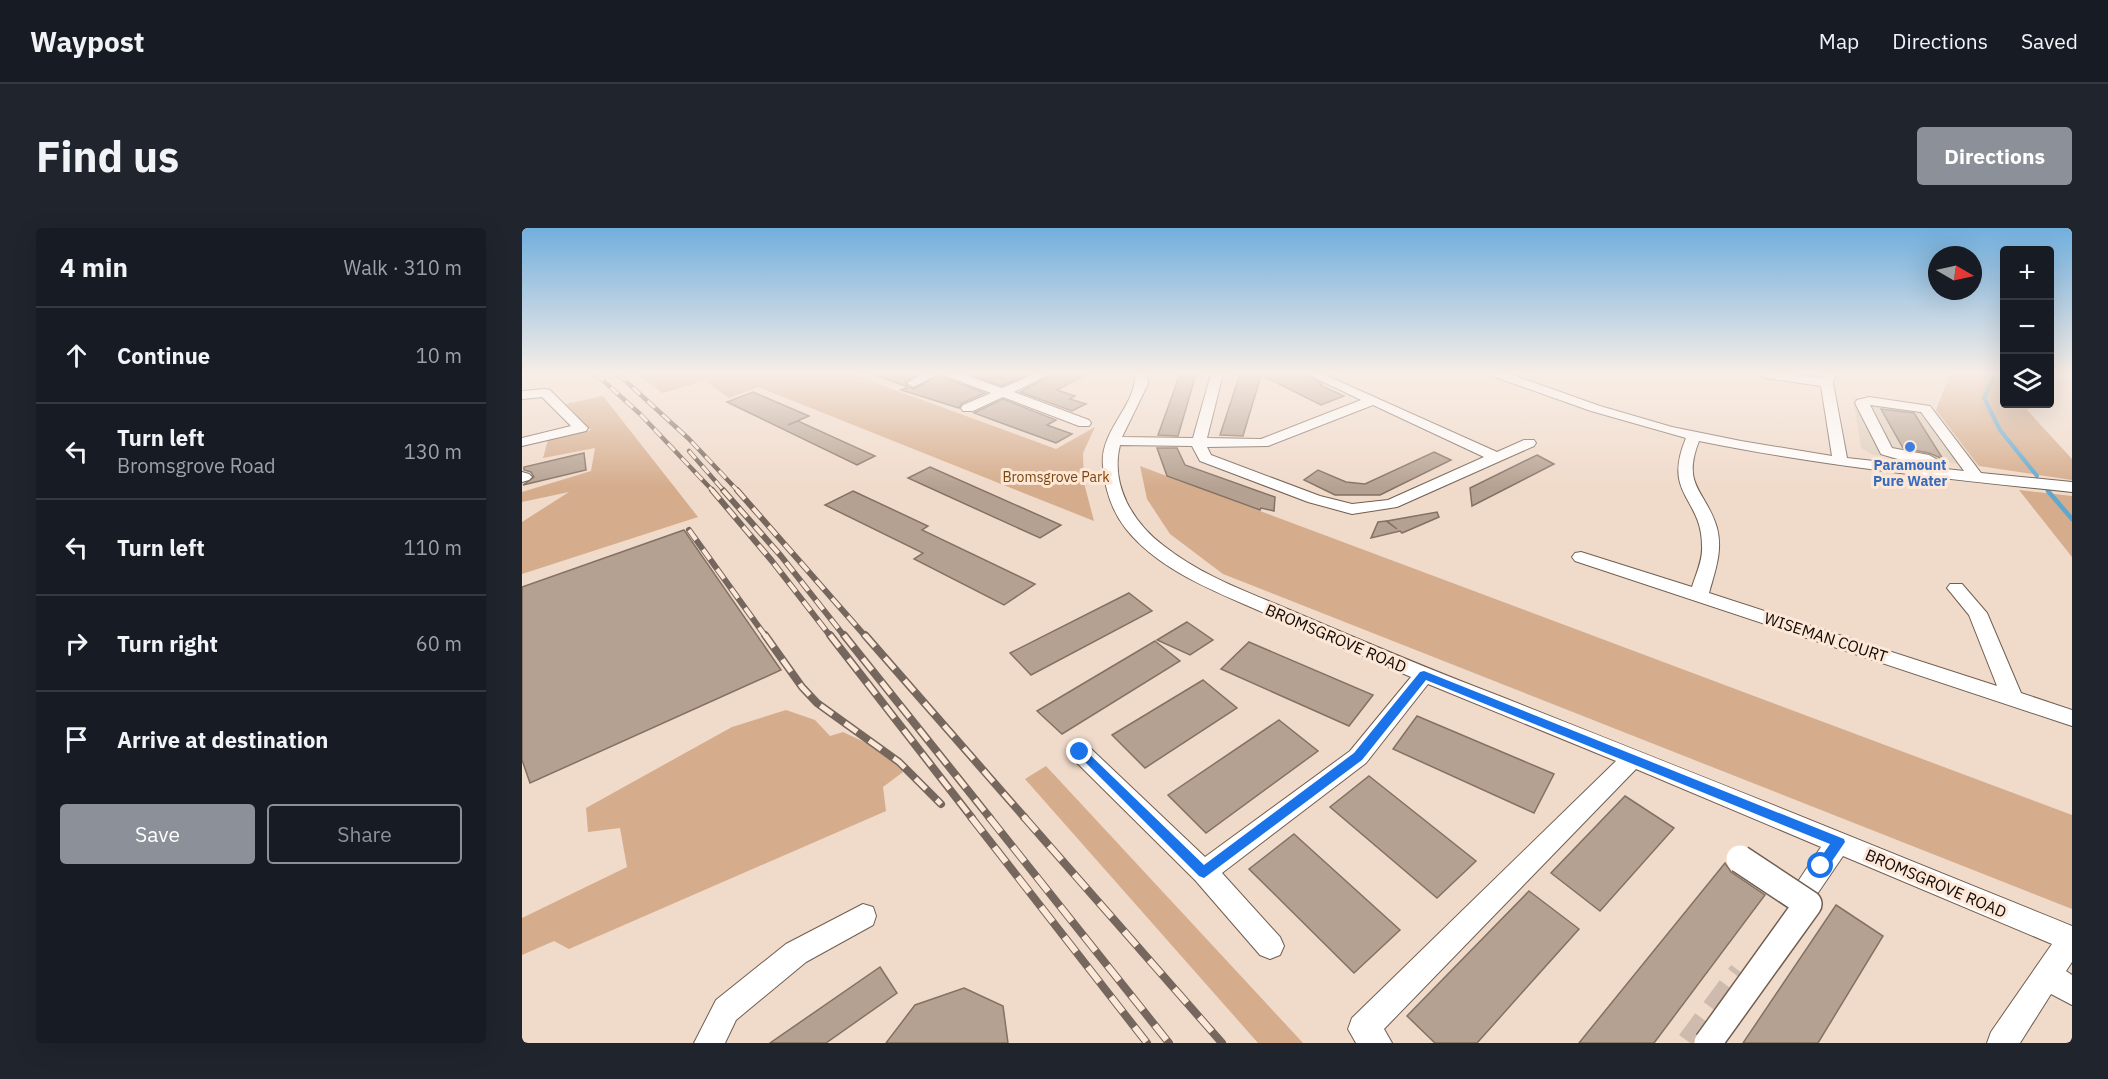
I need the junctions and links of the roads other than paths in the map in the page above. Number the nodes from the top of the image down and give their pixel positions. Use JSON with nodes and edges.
{"nodes":[{"id":1,"x":564,"y":412,"type":"edge"},
{"id":2,"x":1056,"y":412,"type":"edge"},
{"id":3,"x":1128,"y":412,"type":"edge"},
{"id":4,"x":1207,"y":412,"type":"edge"},
{"id":5,"x":1343,"y":412,"type":"edge"},
{"id":6,"x":1399,"y":412,"type":"edge"},
{"id":7,"x":1609,"y":412,"type":"edge"},
{"id":8,"x":1846,"y":412,"type":"edge"},
{"id":9,"x":1852,"y":412,"type":"edge"},
{"id":10,"x":1926,"y":412,"type":"edge"},
{"id":11,"x":1084,"y":423,"type":"dead end"},
{"id":12,"x":1694,"y":436,"type":"junction"},
{"id":13,"x":1114,"y":441,"type":"junction"},
{"id":14,"x":522,"y":442,"type":"edge"},
{"id":15,"x":1529,"y":442,"type":"dead end"},
{"id":16,"x":1198,"y":444,"type":"junction"},
{"id":17,"x":1496,"y":457,"type":"junction"},
{"id":18,"x":1840,"y":461,"type":"junction"},
{"id":19,"x":1965,"y":464,"type":"junction"},
{"id":20,"x":1976,"y":477,"type":"junction"},
{"id":21,"x":2072,"y":487,"type":"edge"},
{"id":22,"x":1581,"y":557,"type":"dead end"},
{"id":23,"x":1956,"y":588,"type":"dead end"},
{"id":24,"x":1699,"y":596,"type":"junction"},
{"id":25,"x":1424,"y":675,"type":"junction"},
{"id":26,"x":2012,"y":698,"type":"junction"},
{"id":27,"x":2072,"y":718,"type":"edge"},
{"id":28,"x":1080,"y":752,"type":"dead end"},
{"id":29,"x":1633,"y":758,"type":"junction"},
{"id":30,"x":1839,"y":842,"type":"junction"},
{"id":31,"x":1740,"y":859,"type":"dead end"},
{"id":32,"x":1204,"y":872,"type":"junction"},
{"id":33,"x":1802,"y":895,"type":"dead end"},
{"id":34,"x":863,"y":916,"type":"dead end"},
{"id":35,"x":2072,"y":939,"type":"edge"},
{"id":36,"x":1269,"y":946,"type":"dead end"},
{"id":37,"x":2046,"y":975,"type":"junction"},
{"id":38,"x":2072,"y":991,"type":"edge"},
{"id":39,"x":1710,"y":1042,"type":"edge"},
{"id":40,"x":709,"y":1043,"type":"edge"},
{"id":41,"x":1377,"y":1043,"type":"edge"},
{"id":42,"x":2002,"y":1043,"type":"edge"}],
"edges":[{"from":1,"to":14,"type":"street"},
{"from":2,"to":11,"type":"street"},
{"from":3,"to":13,"type":"street","name":"BROMSGROVE ROAD"},
{"from":4,"to":16,"type":"street"},
{"from":5,"to":16,"type":"street"},
{"from":6,"to":17,"type":"street"},
{"from":7,"to":12,"type":"street"},
{"from":8,"to":18,"type":"street"},
{"from":9,"to":19,"type":"street"},
{"from":10,"to":19,"type":"street"},
{"from":12,"to":18,"type":"street"},
{"from":12,"to":24,"type":"street"},
{"from":13,"to":16,"type":"street"},
{"from":13,"to":25,"type":"street","name":"BROMSGROVE ROAD"},
{"from":15,"to":17,"type":"street"},
{"from":16,"to":17,"type":"street"},
{"from":18,"to":20,"type":"street"},
{"from":19,"to":20,"type":"street"},
{"from":20,"to":21,"type":"street"},
{"from":22,"to":24,"type":"street","name":"WISEMAN COURT"},
{"from":23,"to":26,"type":"street"},
{"from":24,"to":26,"type":"street","name":"WISEMAN COURT"},
{"from":25,"to":29,"type":"street","name":"BROMSGROVE ROAD"},
{"from":25,"to":32,"type":"street"},
{"from":26,"to":27,"type":"street","name":"WISEMAN COURT"},
{"from":28,"to":32,"type":"street"},
{"from":29,"to":30,"type":"street","name":"BROMSGROVE ROAD"},
{"from":29,"to":41,"type":"street"},
{"from":30,"to":33,"type":"street"},
{"from":30,"to":35,"type":"street","name":"BROMSGROVE ROAD"},
{"from":31,"to":39,"type":"street","bridge":true},
{"from":32,"to":36,"type":"street"},
{"from":34,"to":40,"type":"street"},
{"from":35,"to":37,"type":"street"},
{"from":37,"to":38,"type":"street"},
{"from":37,"to":42,"type":"street"}]}
